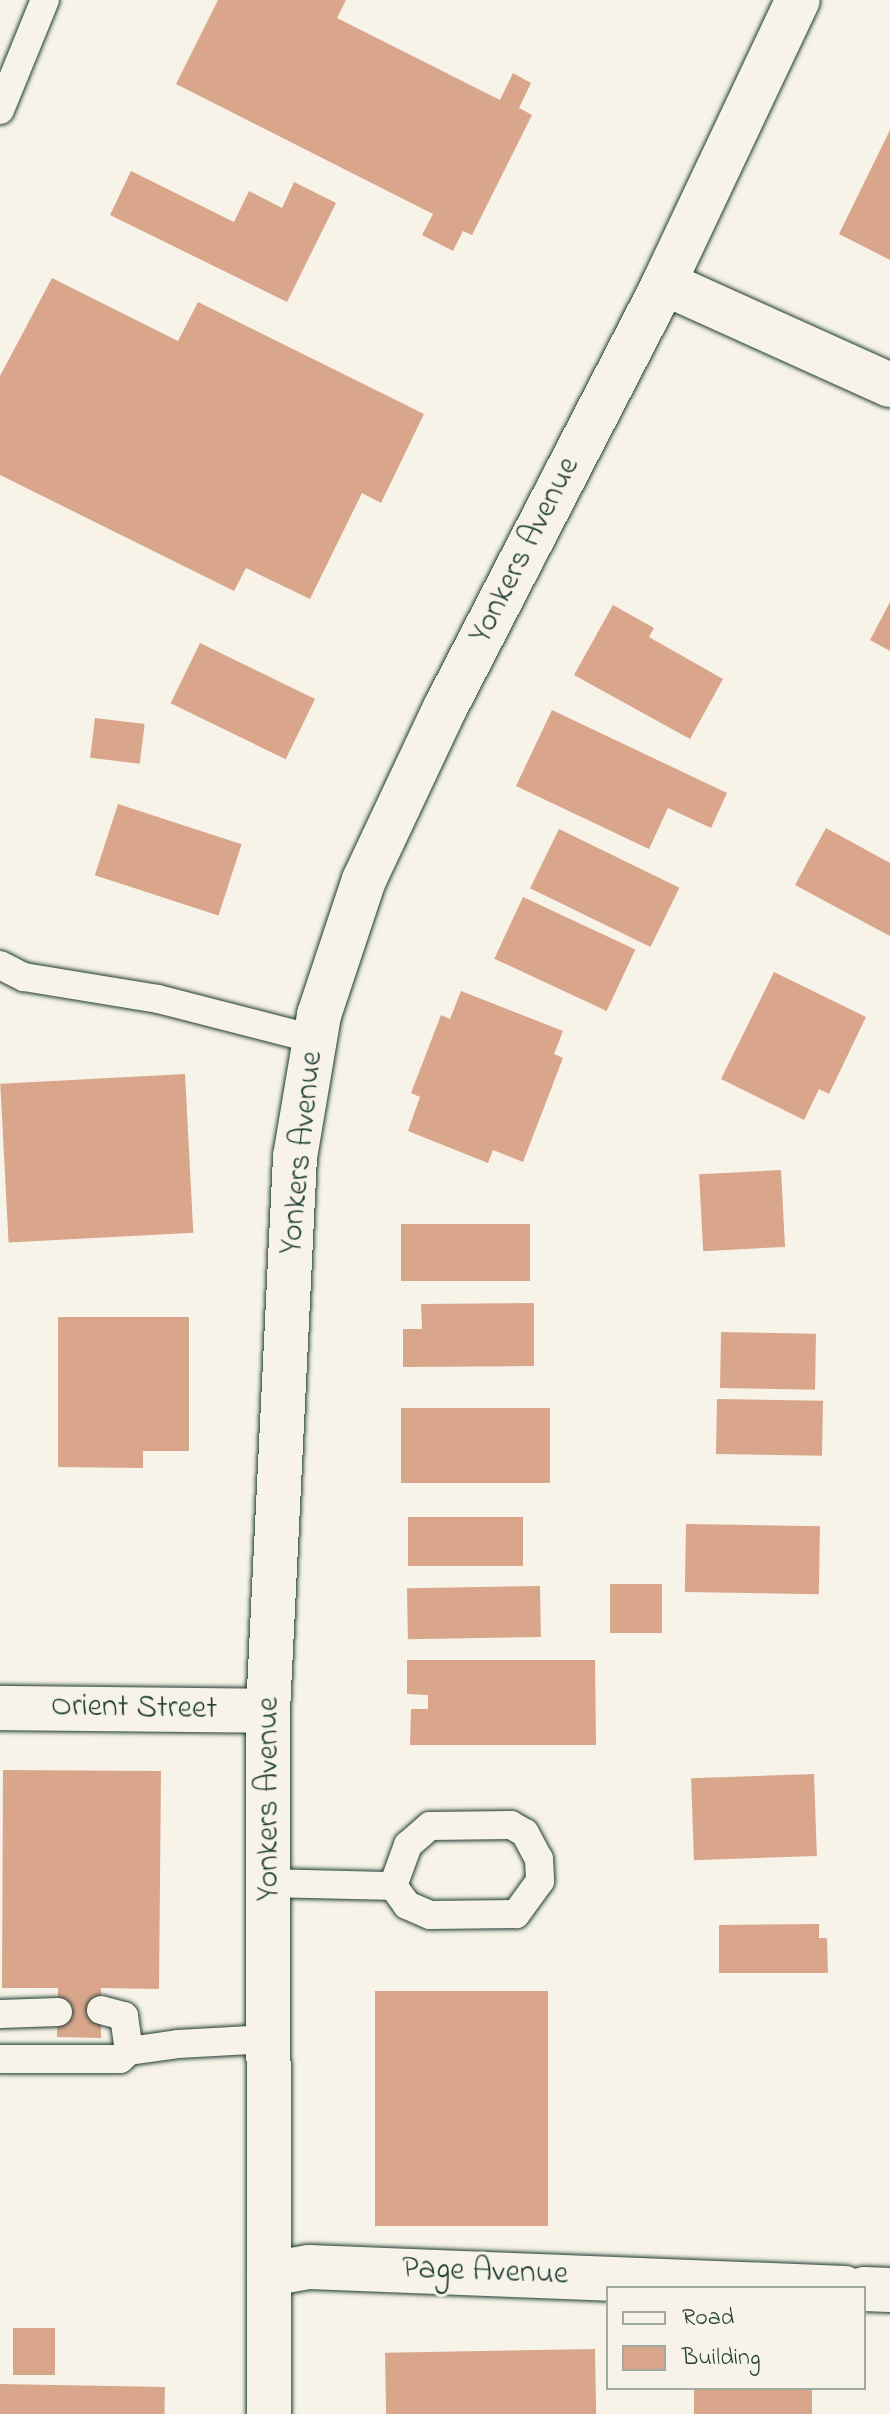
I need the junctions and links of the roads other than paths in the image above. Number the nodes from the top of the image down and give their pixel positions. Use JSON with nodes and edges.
{"nodes":[{"id":1,"x":45,"y":0,"type":"edge"},
{"id":2,"x":798,"y":0,"type":"edge"},
{"id":3,"x":0,"y":110,"type":"edge"},
{"id":4,"x":664,"y":283,"type":"junction"},
{"id":5,"x":890,"y":385,"type":"edge"},
{"id":6,"x":0,"y":965,"type":"edge"},
{"id":7,"x":314,"y":1039,"type":"junction"},
{"id":8,"x":0,"y":1708,"type":"edge"},
{"id":9,"x":268,"y":1711,"type":"junction"},
{"id":10,"x":269,"y":1883,"type":"junction"},
{"id":11,"x":393,"y":1886,"type":"junction"},
{"id":12,"x":101,"y":2010,"type":"dead end"},
{"id":13,"x":58,"y":2012,"type":"dead end"},
{"id":14,"x":0,"y":2014,"type":"edge"},
{"id":15,"x":269,"y":2039,"type":"junction"},
{"id":16,"x":129,"y":2051,"type":"junction"},
{"id":17,"x":0,"y":2059,"type":"edge"},
{"id":18,"x":269,"y":2274,"type":"junction"},
{"id":19,"x":794,"y":2286,"type":"edge"},
{"id":20,"x":866,"y":2289,"type":"edge"},
{"id":21,"x":890,"y":2290,"type":"edge"},
{"id":22,"x":269,"y":2414,"type":"edge"}],
"edges":[{"from":1,"to":3,"type":"lane"},
{"from":2,"to":4,"type":"main road","name":"Yonkers Avenue"},
{"from":4,"to":5,"type":"main road"},
{"from":4,"to":7,"type":"main road","name":"Yonkers Avenue"},
{"from":6,"to":7,"type":"lane"},
{"from":7,"to":9,"type":"main road","name":"Yonkers Avenue"},
{"from":8,"to":9,"type":"main road","name":"Orient Street"},
{"from":9,"to":10,"type":"main road","name":"Yonkers Avenue"},
{"from":10,"to":11,"type":"lane"},
{"from":10,"to":15,"type":"main road","name":"Yonkers Avenue"},
{"from":11,"to":11,"type":"lane"},
{"from":12,"to":16,"type":"lane"},
{"from":13,"to":14,"type":"lane"},
{"from":15,"to":16,"type":"lane"},
{"from":15,"to":18,"type":"main road","name":"Yonkers Avenue"},
{"from":16,"to":17,"type":"lane"},
{"from":18,"to":19,"type":"main road","name":"Page Avenue"},
{"from":18,"to":22,"type":"main road","name":"Yonkers Avenue"},
{"from":20,"to":21,"type":"main road"}]}
